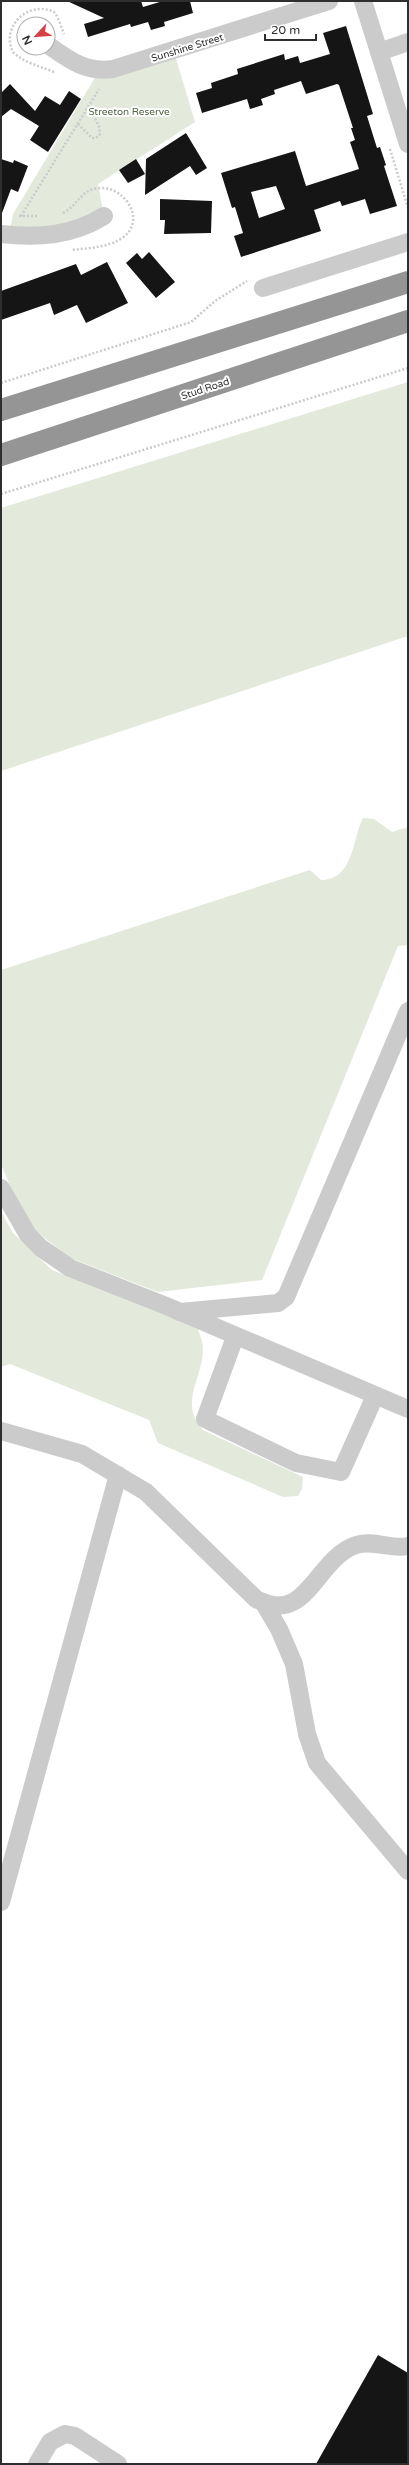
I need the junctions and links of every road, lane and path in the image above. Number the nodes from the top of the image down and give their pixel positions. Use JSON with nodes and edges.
{"nodes":[{"id":1,"x":329,"y":1,"type":"edge"},
{"id":2,"x":363,"y":1,"type":"edge"},
{"id":3,"x":408,"y":42,"type":"edge"},
{"id":4,"x":56,"y":51,"type":"edge"},
{"id":5,"x":379,"y":52,"type":"junction"},
{"id":6,"x":100,"y":89,"type":"dead end"},
{"id":7,"x":89,"y":107,"type":"junction"},
{"id":8,"x":78,"y":124,"type":"junction"},
{"id":9,"x":408,"y":144,"type":"edge"},
{"id":10,"x":21,"y":216,"type":"dead end"},
{"id":11,"x":104,"y":216,"type":"dead end"},
{"id":12,"x":1,"y":234,"type":"edge"},
{"id":13,"x":408,"y":242,"type":"edge"},
{"id":14,"x":408,"y":282,"type":"edge"},
{"id":15,"x":257,"y":283,"type":"joint"},
{"id":16,"x":408,"y":321,"type":"edge"},
{"id":17,"x":408,"y":368,"type":"edge"},
{"id":18,"x":1,"y":383,"type":"edge"},
{"id":19,"x":1,"y":410,"type":"edge"},
{"id":20,"x":1,"y":455,"type":"edge"},
{"id":21,"x":1,"y":494,"type":"edge"},
{"id":22,"x":408,"y":1011,"type":"edge"},
{"id":23,"x":1,"y":1188,"type":"edge"},
{"id":24,"x":179,"y":1312,"type":"junction"},
{"id":25,"x":235,"y":1337,"type":"junction"},
{"id":26,"x":375,"y":1396,"type":"junction"},
{"id":27,"x":408,"y":1409,"type":"edge"},
{"id":28,"x":1,"y":1430,"type":"edge"},
{"id":29,"x":118,"y":1475,"type":"junction"},
{"id":30,"x":408,"y":1546,"type":"edge"},
{"id":31,"x":262,"y":1602,"type":"junction"},
{"id":32,"x":408,"y":1871,"type":"edge"},
{"id":33,"x":1,"y":1902,"type":"edge"},
{"id":34,"x":37,"y":2464,"type":"edge"},
{"id":35,"x":118,"y":2464,"type":"edge"}],
"edges":[{"from":1,"to":4,"type":"street","name":"Sunshine Street"},
{"from":2,"to":5,"type":"street"},
{"from":3,"to":5,"type":"street"},
{"from":5,"to":9,"type":"street"},
{"from":6,"to":7,"type":"path"},
{"from":7,"to":8,"type":"path"},
{"from":7,"to":8,"type":"path"},
{"from":8,"to":10,"type":"path"},
{"from":11,"to":12,"type":"street"},
{"from":13,"to":15,"type":"street"},
{"from":14,"to":19,"type":"highway"},
{"from":15,"to":18,"type":"path"},
{"from":16,"to":20,"type":"highway","name":"Stud Road"},
{"from":17,"to":21,"type":"path"},
{"from":22,"to":24,"type":"street"},
{"from":23,"to":24,"type":"street"},
{"from":24,"to":25,"type":"street"},
{"from":25,"to":26,"type":"street"},
{"from":25,"to":26,"type":"street"},
{"from":26,"to":27,"type":"street"},
{"from":28,"to":29,"type":"street"},
{"from":29,"to":31,"type":"street"},
{"from":29,"to":33,"type":"street"},
{"from":30,"to":31,"type":"street"},
{"from":31,"to":32,"type":"street"},
{"from":34,"to":35,"type":"street"}]}
